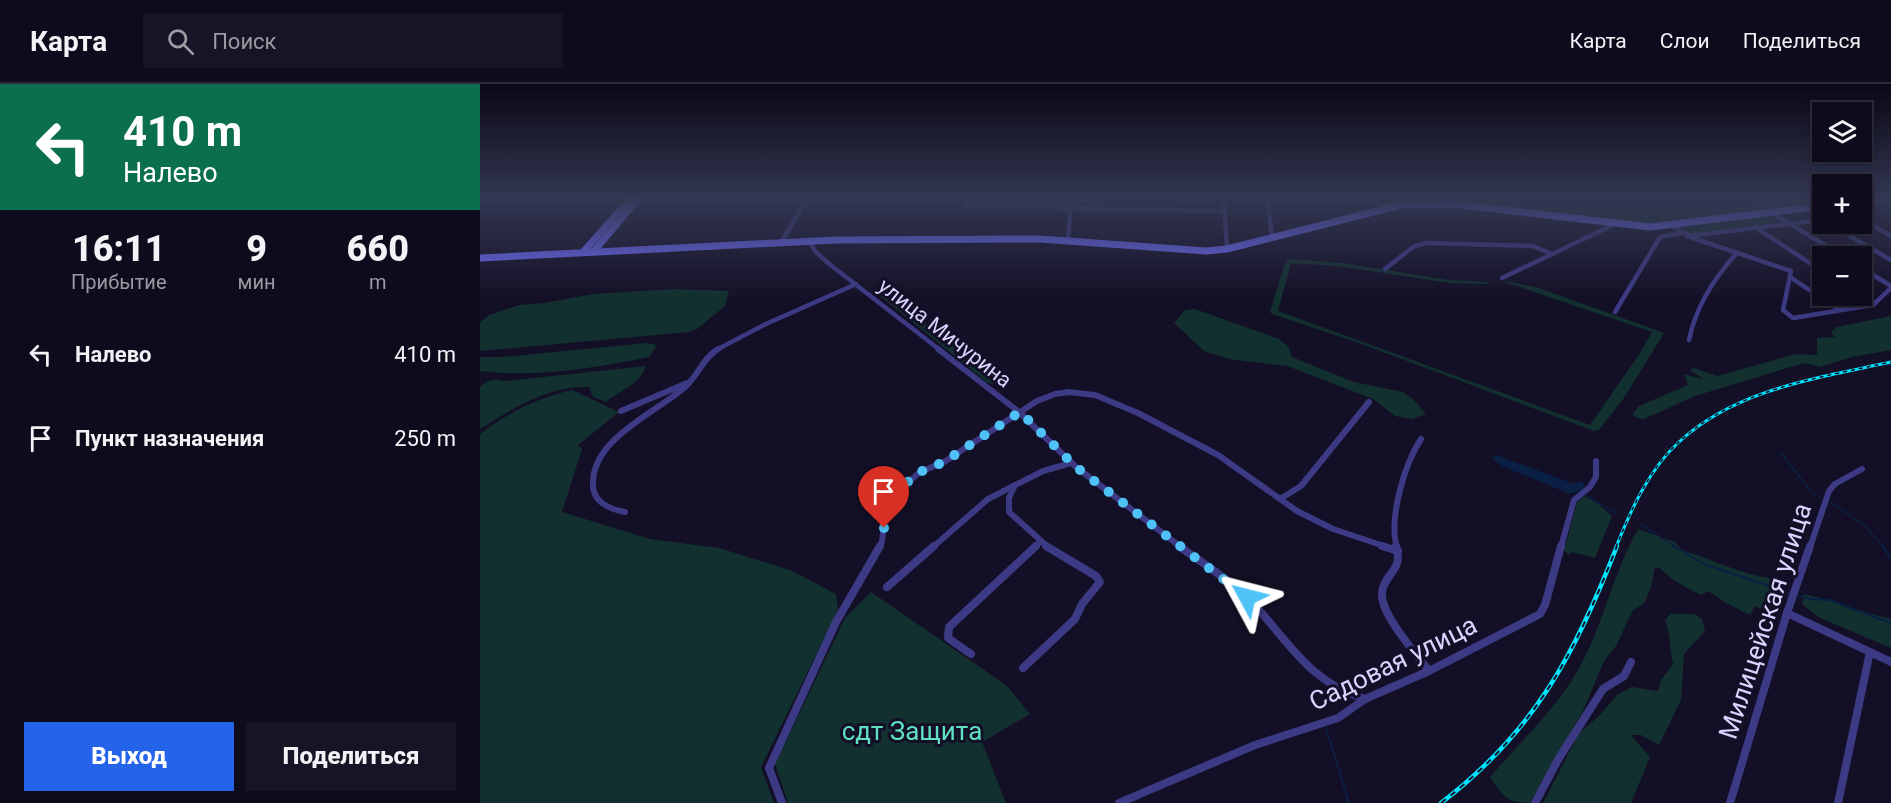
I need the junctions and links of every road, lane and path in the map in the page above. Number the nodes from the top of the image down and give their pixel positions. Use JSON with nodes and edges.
{"nodes":[{"id":1,"x":600,"y":233,"type":"edge"},
{"id":2,"x":610,"y":233,"type":"edge"},
{"id":3,"x":787,"y":233,"type":"edge"},
{"id":4,"x":1069,"y":233,"type":"edge"},
{"id":5,"x":1226,"y":233,"type":"edge"},
{"id":6,"x":1271,"y":233,"type":"edge"},
{"id":7,"x":1293,"y":233,"type":"edge"},
{"id":8,"x":1597,"y":233,"type":"edge"},
{"id":9,"x":1698,"y":233,"type":"edge"},
{"id":10,"x":1763,"y":233,"type":"edge"},
{"id":11,"x":1804,"y":233,"type":"edge"},
{"id":12,"x":1683,"y":234,"type":"junction"},
{"id":13,"x":1846,"y":234,"type":"edge"},
{"id":14,"x":1272,"y":238,"type":"junction"},
{"id":15,"x":782,"y":241,"type":"junction"},
{"id":16,"x":809,"y":241,"type":"junction"},
{"id":17,"x":1068,"y":241,"type":"junction"},
{"id":18,"x":1826,"y":246,"type":"edge"},
{"id":19,"x":1227,"y":249,"type":"junction"},
{"id":20,"x":584,"y":251,"type":"junction"},
{"id":21,"x":594,"y":251,"type":"junction"},
{"id":22,"x":1737,"y":253,"type":"junction"},
{"id":23,"x":1552,"y":254,"type":"junction"},
{"id":24,"x":480,"y":258,"type":"edge"},
{"id":25,"x":1891,"y":260,"type":"edge"},
{"id":26,"x":1812,"y":264,"type":"edge"},
{"id":27,"x":1385,"y":269,"type":"dead end"},
{"id":28,"x":1872,"y":275,"type":"edge"},
{"id":29,"x":1790,"y":277,"type":"junction"},
{"id":30,"x":1502,"y":278,"type":"dead end"},
{"id":31,"x":856,"y":284,"type":"junction"},
{"id":32,"x":1891,"y":287,"type":"edge"},
{"id":33,"x":1872,"y":301,"type":"edge"},
{"id":34,"x":1875,"y":303,"type":"junction"},
{"id":35,"x":1839,"y":310,"type":"junction"},
{"id":36,"x":1615,"y":312,"type":"dead end"},
{"id":37,"x":1689,"y":340,"type":"dead end"},
{"id":38,"x":692,"y":381,"type":"junction"},
{"id":39,"x":1370,"y":402,"type":"dead end"},
{"id":40,"x":621,"y":411,"type":"dead end"},
{"id":41,"x":1020,"y":412,"type":"junction"},
{"id":42,"x":1420,"y":439,"type":"dead end"},
{"id":43,"x":1596,"y":461,"type":"dead end"},
{"id":44,"x":1071,"y":463,"type":"junction"},
{"id":45,"x":1863,"y":469,"type":"dead end"},
{"id":46,"x":1015,"y":485,"type":"junction"},
{"id":47,"x":1280,"y":499,"type":"junction"},
{"id":48,"x":626,"y":512,"type":"dead end"},
{"id":49,"x":1040,"y":542,"type":"junction"},
{"id":50,"x":1398,"y":551,"type":"junction"},
{"id":51,"x":887,"y":587,"type":"dead end"},
{"id":52,"x":1787,"y":613,"type":"junction"},
{"id":53,"x":1870,"y":652,"type":"junction"},
{"id":54,"x":971,"y":654,"type":"dead end"},
{"id":55,"x":1631,"y":662,"type":"dead end"},
{"id":56,"x":1891,"y":662,"type":"edge"},
{"id":57,"x":1023,"y":668,"type":"dead end"},
{"id":58,"x":1429,"y":671,"type":"junction"},
{"id":59,"x":1365,"y":699,"type":"junction"},
{"id":60,"x":782,"y":803,"type":"edge"},
{"id":61,"x":1119,"y":803,"type":"edge"},
{"id":62,"x":1535,"y":803,"type":"edge"},
{"id":63,"x":1730,"y":803,"type":"edge"},
{"id":64,"x":1838,"y":803,"type":"edge"}],
"edges":[{"from":1,"to":20,"type":"street"},
{"from":2,"to":21,"type":"street"},
{"from":3,"to":15,"type":"street"},
{"from":4,"to":17,"type":"street"},
{"from":5,"to":19,"type":"street"},
{"from":6,"to":14,"type":"street"},
{"from":7,"to":14,"type":"street"},
{"from":8,"to":23,"type":"street"},
{"from":9,"to":12,"type":"street"},
{"from":10,"to":26,"type":"street"},
{"from":11,"to":18,"type":"street"},
{"from":12,"to":22,"type":"street"},
{"from":12,"to":36,"type":"street"},
{"from":13,"to":25,"type":"street"},
{"from":14,"to":19,"type":"street"},
{"from":15,"to":16,"type":"street"},
{"from":15,"to":21,"type":"street"},
{"from":16,"to":17,"type":"street"},
{"from":16,"to":31,"type":"street","name":"улица Мичурина"},
{"from":17,"to":19,"type":"street"},
{"from":20,"to":21,"type":"street"},
{"from":20,"to":24,"type":"street"},
{"from":22,"to":29,"type":"street"},
{"from":22,"to":37,"type":"street"},
{"from":23,"to":27,"type":"street"},
{"from":23,"to":30,"type":"street"},
{"from":28,"to":32,"type":"street"},
{"from":29,"to":35,"type":"street"},
{"from":29,"to":35,"type":"street"},
{"from":31,"to":38,"type":"street"},
{"from":31,"to":41,"type":"street","name":"улица Мичурина"},
{"from":32,"to":34,"type":"street"},
{"from":33,"to":34,"type":"street"},
{"from":34,"to":35,"type":"street"},
{"from":38,"to":40,"type":"street"},
{"from":38,"to":48,"type":"street"},
{"from":39,"to":47,"type":"street"},
{"from":41,"to":44,"type":"street","name":"улица Мичурина"},
{"from":41,"to":47,"type":"street"},
{"from":41,"to":60,"type":"street"},
{"from":42,"to":50,"type":"street"},
{"from":43,"to":58,"type":"street","name":"Садовая улица"},
{"from":44,"to":46,"type":"street"},
{"from":44,"to":59,"type":"street","name":"улица Мичурина"},
{"from":45,"to":52,"type":"street","name":"Милицейская улица"},
{"from":46,"to":49,"type":"street"},
{"from":46,"to":51,"type":"street"},
{"from":47,"to":50,"type":"street"},
{"from":49,"to":54,"type":"street"},
{"from":49,"to":57,"type":"street"},
{"from":50,"to":58,"type":"street"},
{"from":52,"to":53,"type":"street"},
{"from":52,"to":63,"type":"street","name":"Милицейская улица"},
{"from":53,"to":56,"type":"street"},
{"from":53,"to":64,"type":"street"},
{"from":55,"to":62,"type":"street"},
{"from":58,"to":59,"type":"street","name":"Садовая улица"},
{"from":59,"to":61,"type":"street","name":"Садовая улица"}]}
